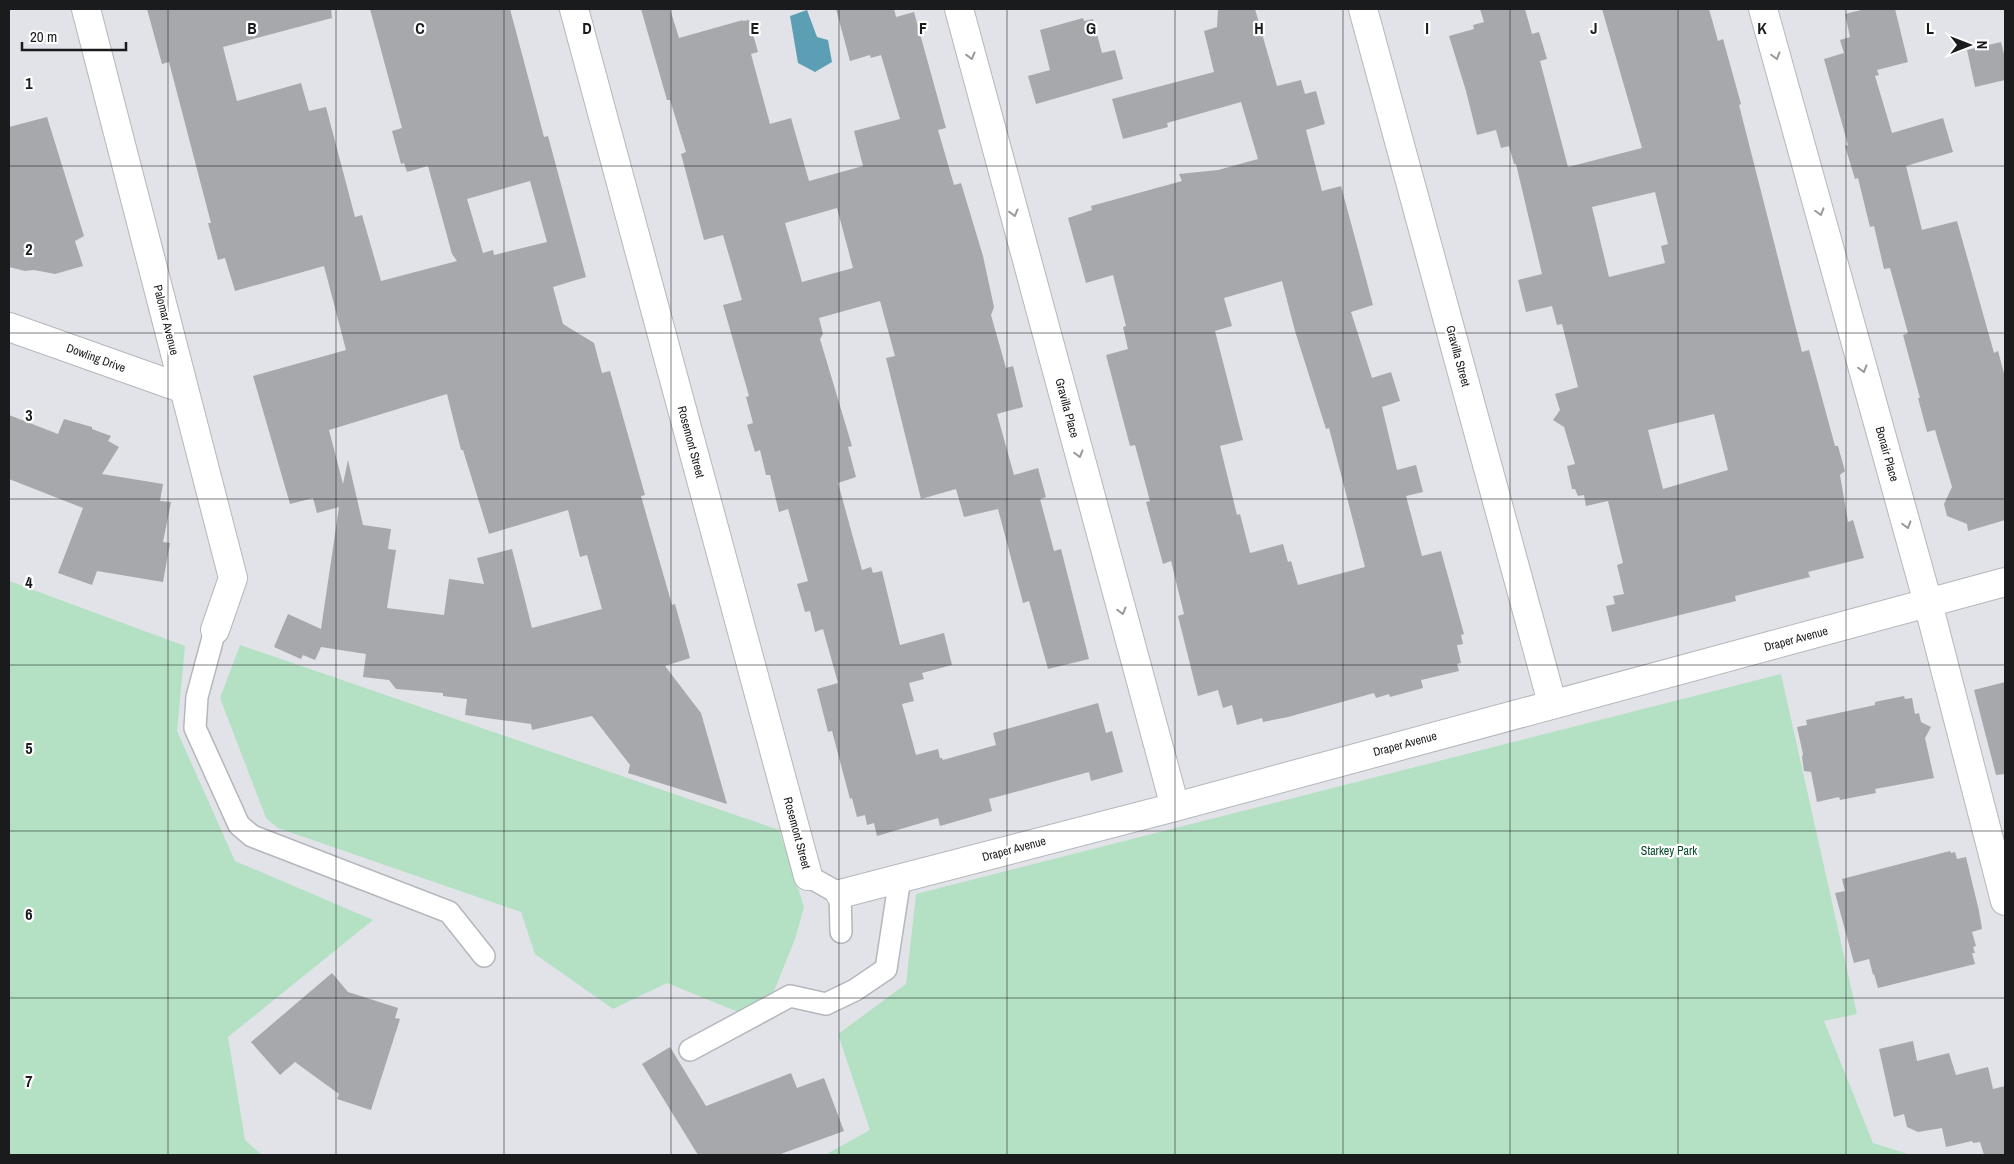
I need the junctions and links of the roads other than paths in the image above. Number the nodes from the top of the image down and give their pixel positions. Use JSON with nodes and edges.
{"nodes":[{"id":1,"x":86,"y":9,"type":"edge"},
{"id":2,"x":574,"y":9,"type":"edge"},
{"id":3,"x":959,"y":9,"type":"edge"},
{"id":4,"x":1363,"y":9,"type":"edge"},
{"id":5,"x":1763,"y":9,"type":"edge"},
{"id":6,"x":9,"y":327,"type":"edge"},
{"id":7,"x":184,"y":389,"type":"junction"},
{"id":8,"x":2005,"y":582,"type":"edge"},
{"id":9,"x":1928,"y":603,"type":"junction"},
{"id":10,"x":215,"y":630,"type":"joint"},
{"id":11,"x":1552,"y":703,"type":"junction"},
{"id":12,"x":1175,"y":807,"type":"junction"},
{"id":13,"x":808,"y":876,"type":"joint"},
{"id":14,"x":900,"y":878,"type":"junction"},
{"id":15,"x":840,"y":894,"type":"junction"},
{"id":16,"x":2005,"y":901,"type":"edge"},
{"id":17,"x":841,"y":932,"type":"dead end"},
{"id":18,"x":484,"y":956,"type":"dead end"},
{"id":19,"x":690,"y":1050,"type":"dead end"}],
"edges":[{"from":1,"to":7,"type":"street","name":"Palomar Avenue"},
{"from":2,"to":13,"type":"street","name":"Rosemont Street"},
{"from":3,"to":12,"type":"street","name":"Gravilla Place","one_way":true},
{"from":4,"to":11,"type":"street","name":"Gravilla Street"},
{"from":5,"to":9,"type":"street","name":"Bonair Place","one_way":true},
{"from":6,"to":7,"type":"street","name":"Dowling Drive"},
{"from":7,"to":10,"type":"street","name":"Palomar Avenue"},
{"from":8,"to":9,"type":"street","name":"Draper Avenue"},
{"from":9,"to":11,"type":"street","name":"Draper Avenue"},
{"from":9,"to":16,"type":"street","name":"Bonair Place"},
{"from":10,"to":18,"type":"lane"},
{"from":11,"to":12,"type":"street","name":"Draper Avenue"},
{"from":12,"to":14,"type":"street","name":"Draper Avenue"},
{"from":13,"to":15,"type":"lane"},
{"from":14,"to":15,"type":"street","name":"Draper Avenue"},
{"from":14,"to":19,"type":"lane"},
{"from":15,"to":17,"type":"lane"}]}
